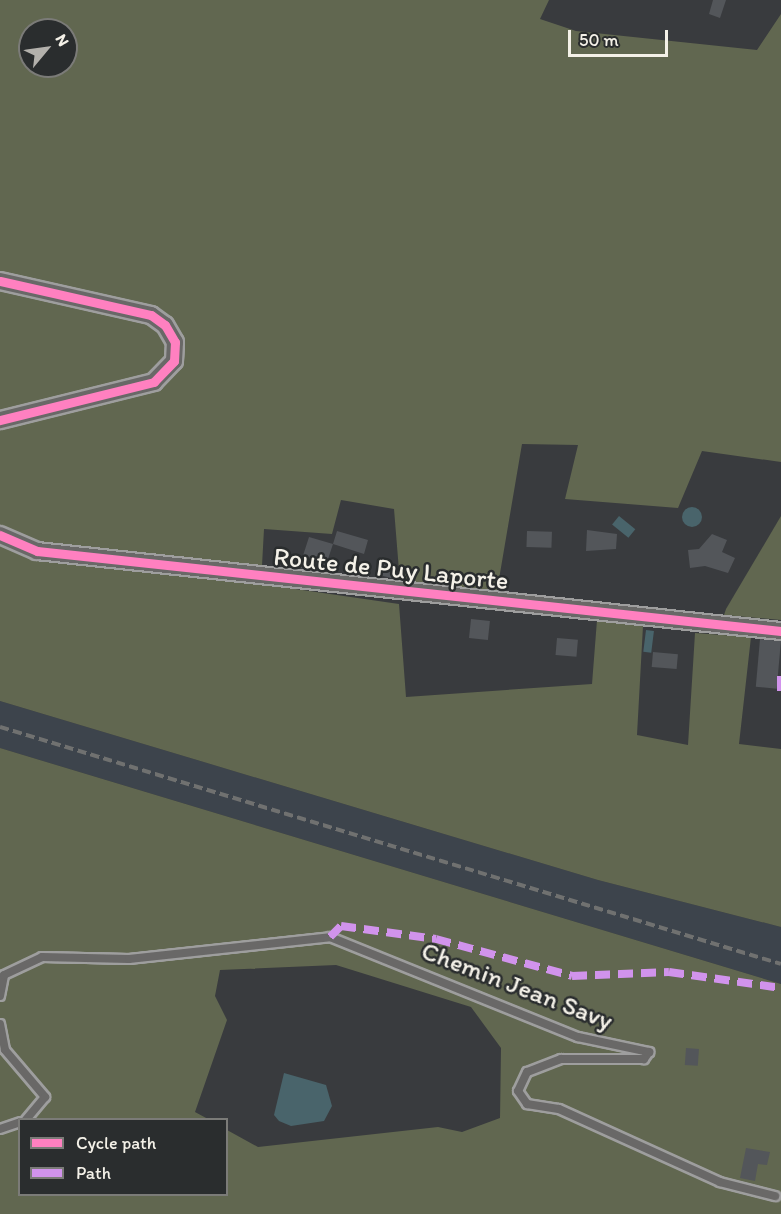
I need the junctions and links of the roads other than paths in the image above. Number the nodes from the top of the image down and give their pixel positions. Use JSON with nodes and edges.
{"nodes":[{"id":1,"x":0,"y":281,"type":"edge"},
{"id":2,"x":0,"y":420,"type":"edge"},
{"id":3,"x":0,"y":535,"type":"edge"},
{"id":4,"x":781,"y":631,"type":"edge"},
{"id":5,"x":0,"y":996,"type":"edge"},
{"id":6,"x":0,"y":1024,"type":"edge"},
{"id":7,"x":27,"y":1118,"type":"edge"},
{"id":8,"x":18,"y":1123,"type":"edge"},
{"id":9,"x":0,"y":1129,"type":"edge"},
{"id":10,"x":776,"y":1197,"type":"dead end"}],
"edges":[{"from":1,"to":2,"type":"street"},
{"from":3,"to":4,"type":"street","name":"Route de Puy Laporte"},
{"from":5,"to":10,"type":"lane","name":"Chemin Jean Savy"},
{"from":6,"to":7,"type":"lane"},
{"from":8,"to":9,"type":"lane"}]}
